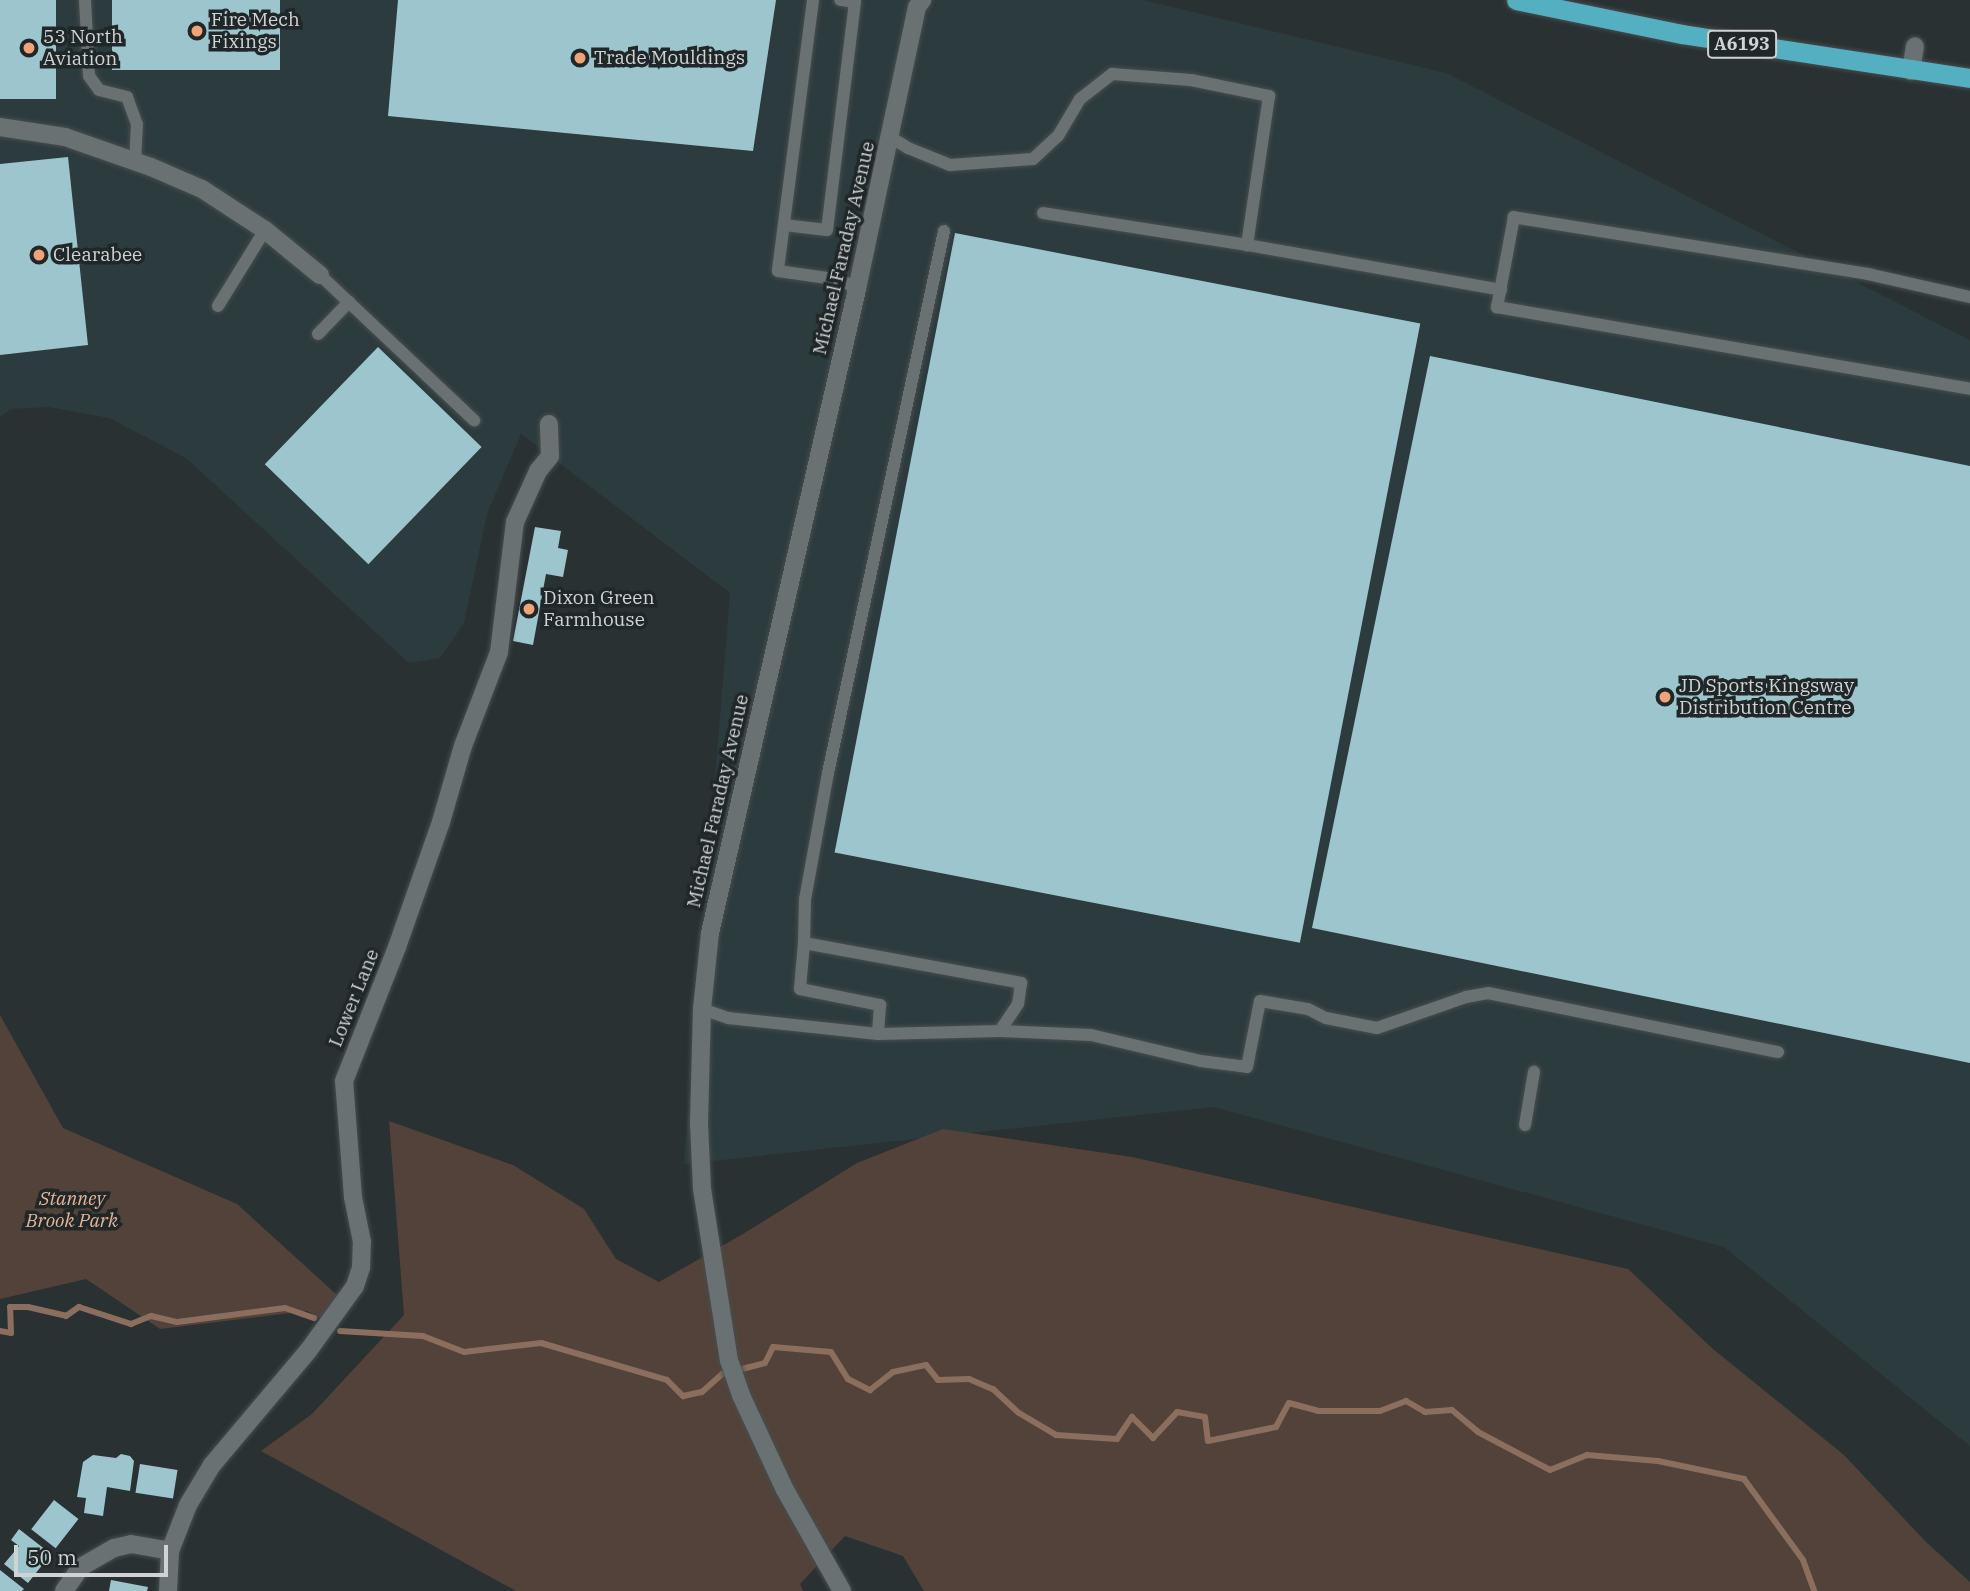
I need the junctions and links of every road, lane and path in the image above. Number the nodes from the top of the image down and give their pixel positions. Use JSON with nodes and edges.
{"nodes":[{"id":1,"x":85,"y":0,"type":"edge"},
{"id":2,"x":813,"y":0,"type":"edge"},
{"id":3,"x":840,"y":0,"type":"edge"},
{"id":4,"x":1516,"y":0,"type":"edge"},
{"id":5,"x":918,"y":2,"type":"edge"},
{"id":6,"x":1915,"y":46,"type":"dead end"},
{"id":7,"x":1911,"y":71,"type":"junction"},
{"id":8,"x":1970,"y":78,"type":"edge"},
{"id":9,"x":0,"y":127,"type":"edge"},
{"id":10,"x":890,"y":137,"type":"junction"},
{"id":11,"x":135,"y":161,"type":"junction"},
{"id":12,"x":1043,"y":213,"type":"dead end"},
{"id":13,"x":784,"y":225,"type":"junction"},
{"id":14,"x":265,"y":230,"type":"junction"},
{"id":15,"x":944,"y":231,"type":"dead end"},
{"id":16,"x":1247,"y":245,"type":"junction"},
{"id":17,"x":320,"y":275,"type":"joint"},
{"id":18,"x":857,"y":289,"type":"junction"},
{"id":19,"x":1501,"y":290,"type":"junction"},
{"id":20,"x":1970,"y":297,"type":"edge"},
{"id":21,"x":349,"y":302,"type":"junction"},
{"id":22,"x":218,"y":306,"type":"dead end"},
{"id":23,"x":318,"y":334,"type":"dead end"},
{"id":24,"x":1970,"y":389,"type":"edge"},
{"id":25,"x":474,"y":420,"type":"dead end"},
{"id":26,"x":549,"y":424,"type":"dead end"},
{"id":27,"x":804,"y":943,"type":"junction"},
{"id":28,"x":702,"y":1010,"type":"junction"},
{"id":29,"x":1000,"y":1031,"type":"junction"},
{"id":30,"x":878,"y":1034,"type":"junction"},
{"id":31,"x":1778,"y":1052,"type":"dead end"},
{"id":32,"x":1534,"y":1072,"type":"dead end"},
{"id":33,"x":1525,"y":1125,"type":"dead end"},
{"id":34,"x":170,"y":1551,"type":"junction"},
{"id":35,"x":64,"y":1591,"type":"edge"},
{"id":36,"x":168,"y":1591,"type":"edge"},
{"id":37,"x":842,"y":1591,"type":"edge"}],
"edges":[{"from":1,"to":11,"type":"lane"},
{"from":2,"to":13,"type":"lane"},
{"from":3,"to":13,"type":"lane"},
{"from":4,"to":7,"type":"highway","number":"A6193"},
{"from":5,"to":10,"type":"street","name":"Michael Faraday Avenue"},
{"from":6,"to":7,"type":"street"},
{"from":7,"to":8,"type":"highway","number":"A6193"},
{"from":9,"to":11,"type":"street"},
{"from":10,"to":16,"type":"lane"},
{"from":10,"to":18,"type":"street","name":"Michael Faraday Avenue"},
{"from":11,"to":14,"type":"street"},
{"from":12,"to":16,"type":"lane"},
{"from":13,"to":18,"type":"lane"},
{"from":14,"to":17,"type":"street"},
{"from":14,"to":22,"type":"lane"},
{"from":15,"to":27,"type":"lane"},
{"from":16,"to":19,"type":"lane"},
{"from":17,"to":21,"type":"lane"},
{"from":18,"to":28,"type":"street","name":"Michael Faraday Avenue"},
{"from":19,"to":20,"type":"lane"},
{"from":19,"to":24,"type":"lane"},
{"from":21,"to":23,"type":"lane"},
{"from":21,"to":25,"type":"lane"},
{"from":26,"to":34,"type":"street","name":"Lower Lane"},
{"from":27,"to":29,"type":"lane"},
{"from":27,"to":30,"type":"lane"},
{"from":28,"to":30,"type":"lane"},
{"from":28,"to":37,"type":"street","name":"Michael Faraday Avenue"},
{"from":29,"to":30,"type":"lane"},
{"from":29,"to":31,"type":"lane"},
{"from":32,"to":33,"type":"lane"},
{"from":34,"to":35,"type":"street"},
{"from":34,"to":36,"type":"street","name":"Lower Lane"}]}
